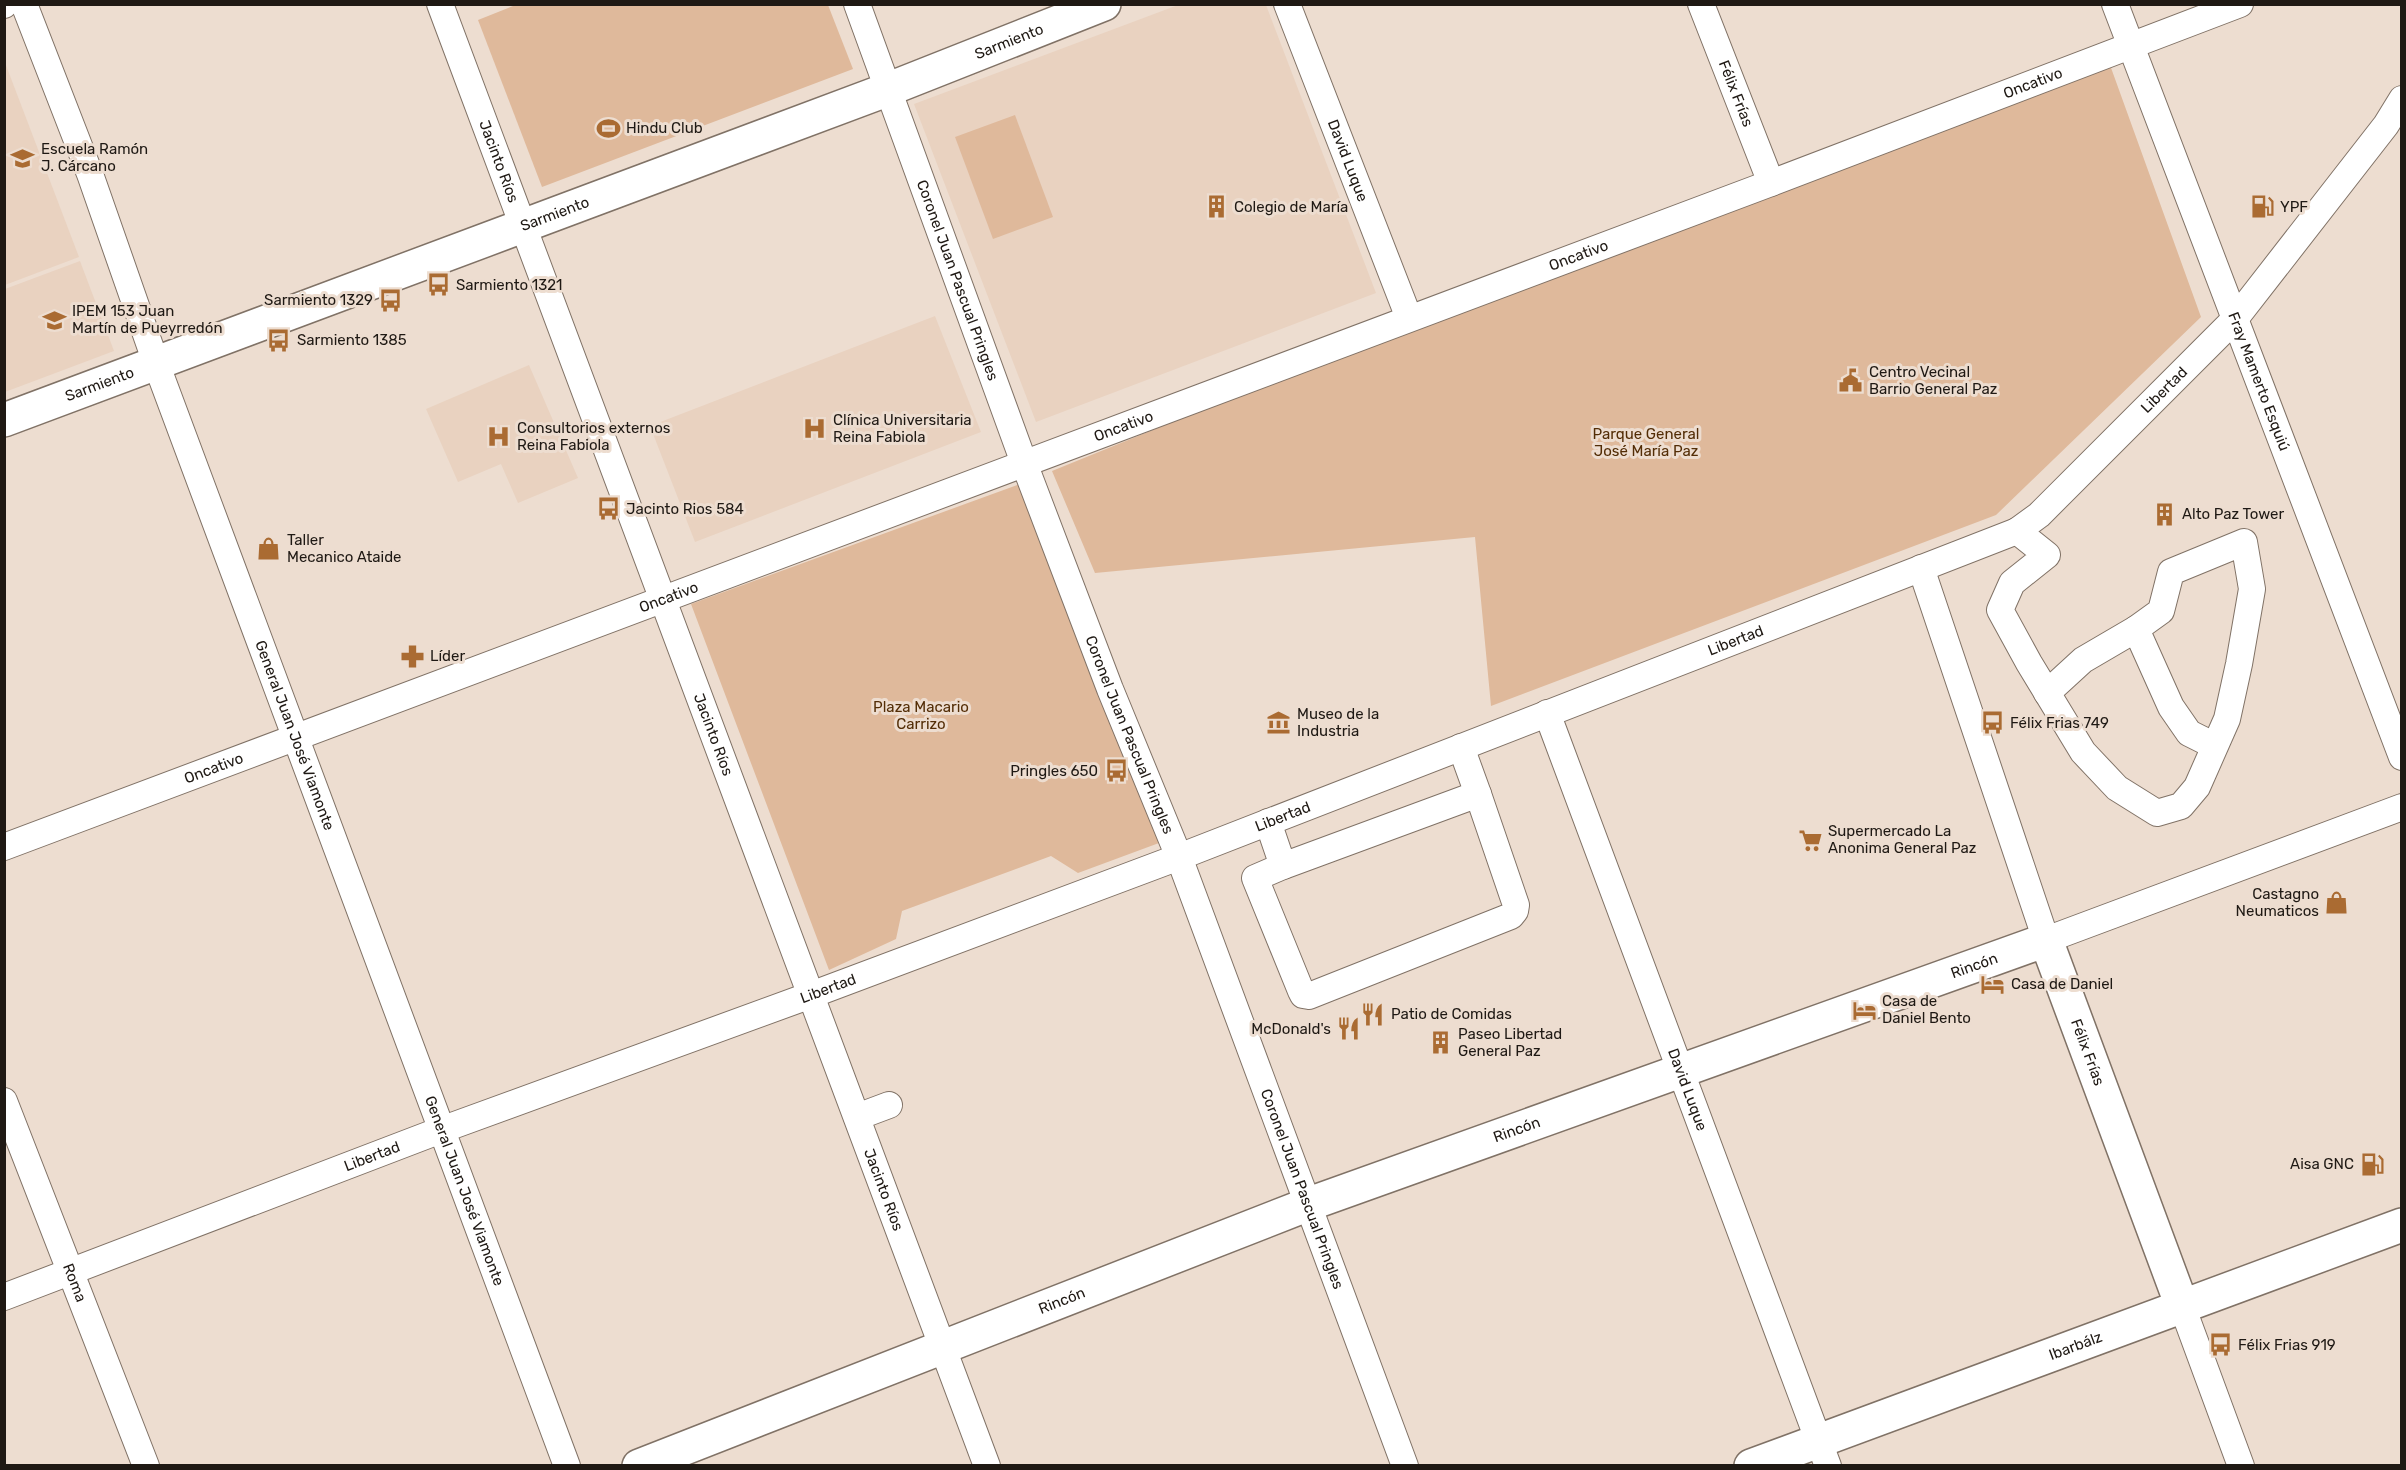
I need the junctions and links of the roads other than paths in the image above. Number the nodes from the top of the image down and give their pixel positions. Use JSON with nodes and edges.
{"nodes":[{"id":1,"x":24,"y":4,"type":"edge"},
{"id":2,"x":440,"y":4,"type":"edge"},
{"id":3,"x":856,"y":4,"type":"edge"},
{"id":4,"x":1104,"y":4,"type":"edge"},
{"id":5,"x":1287,"y":4,"type":"edge"},
{"id":6,"x":1701,"y":4,"type":"edge"},
{"id":7,"x":2115,"y":4,"type":"edge"},
{"id":8,"x":2240,"y":4,"type":"edge"},
{"id":9,"x":2131,"y":45,"type":"junction"},
{"id":10,"x":889,"y":89,"type":"junction"},
{"id":11,"x":2402,"y":99,"type":"edge"},
{"id":12,"x":1771,"y":183,"type":"junction"},
{"id":13,"x":523,"y":225,"type":"junction"},
{"id":14,"x":1409,"y":318,"type":"junction"},
{"id":15,"x":2235,"y":320,"type":"junction"},
{"id":16,"x":156,"y":363,"type":"junction"},
{"id":17,"x":4,"y":420,"type":"edge"},
{"id":18,"x":1024,"y":463,"type":"junction"},
{"id":19,"x":2017,"y":531,"type":"junction"},
{"id":20,"x":1922,"y":568,"type":"junction"},
{"id":21,"x":663,"y":599,"type":"junction"},
{"id":22,"x":2136,"y":628,"type":"junction"},
{"id":23,"x":2047,"y":693,"type":"junction"},
{"id":24,"x":1547,"y":713,"type":"junction"},
{"id":25,"x":296,"y":737,"type":"junction"},
{"id":26,"x":2215,"y":746,"type":"junction"},
{"id":27,"x":1461,"y":747,"type":"junction"},
{"id":28,"x":2402,"y":757,"type":"edge"},
{"id":29,"x":1478,"y":794,"type":"junction"},
{"id":30,"x":2402,"y":807,"type":"edge"},
{"id":31,"x":1268,"y":822,"type":"junction"},
{"id":32,"x":4,"y":847,"type":"edge"},
{"id":33,"x":1179,"y":857,"type":"junction"},
{"id":34,"x":1283,"y":866,"type":"junction"},
{"id":35,"x":2046,"y":940,"type":"junction"},
{"id":36,"x":811,"y":995,"type":"junction"},
{"id":37,"x":1681,"y":1070,"type":"junction"},
{"id":38,"x":4,"y":1101,"type":"edge"},
{"id":39,"x":889,"y":1106,"type":"dead end"},
{"id":40,"x":857,"y":1117,"type":"junction"},
{"id":41,"x":441,"y":1130,"type":"junction"},
{"id":42,"x":1309,"y":1204,"type":"junction"},
{"id":43,"x":2402,"y":1225,"type":"edge"},
{"id":44,"x":71,"y":1272,"type":"junction"},
{"id":45,"x":4,"y":1298,"type":"edge"},
{"id":46,"x":2182,"y":1306,"type":"junction"},
{"id":47,"x":943,"y":1347,"type":"junction"},
{"id":48,"x":1823,"y":1453,"type":"edge"},
{"id":49,"x":146,"y":1466,"type":"edge"},
{"id":50,"x":567,"y":1466,"type":"edge"},
{"id":51,"x":639,"y":1466,"type":"edge"},
{"id":52,"x":987,"y":1466,"type":"edge"},
{"id":53,"x":1405,"y":1466,"type":"edge"},
{"id":54,"x":1751,"y":1466,"type":"edge"},
{"id":55,"x":2241,"y":1466,"type":"edge"}],
"edges":[{"from":1,"to":16,"type":"street","name":"General Juan José Viamonte"},
{"from":2,"to":13,"type":"street","name":"Jacinto Ríos"},
{"from":3,"to":10,"type":"street","name":"Coronel Juan Pascual Pringles"},
{"from":4,"to":10,"type":"main road","name":"Sarmiento"},
{"from":5,"to":14,"type":"street","name":"David Luque"},
{"from":6,"to":12,"type":"street","name":"Félix Frías"},
{"from":7,"to":9,"type":"street","name":"Fray Mamerto Esquiú"},
{"from":8,"to":9,"type":"street","name":"Oncativo"},
{"from":9,"to":12,"type":"street","name":"Oncativo"},
{"from":9,"to":15,"type":"street","name":"Fray Mamerto Esquiú"},
{"from":10,"to":13,"type":"main road","name":"Sarmiento"},
{"from":10,"to":18,"type":"street","name":"Coronel Juan Pascual Pringles"},
{"from":11,"to":15,"type":"street","name":"Libertad"},
{"from":12,"to":14,"type":"street","name":"Oncativo"},
{"from":13,"to":16,"type":"main road","name":"Sarmiento"},
{"from":13,"to":21,"type":"street","name":"Jacinto Ríos"},
{"from":14,"to":18,"type":"street","name":"Oncativo"},
{"from":15,"to":19,"type":"street","name":"Libertad"},
{"from":15,"to":28,"type":"street","name":"Fray Mamerto Esquiú"},
{"from":16,"to":17,"type":"main road","name":"Sarmiento"},
{"from":16,"to":25,"type":"street","name":"General Juan José Viamonte"},
{"from":18,"to":21,"type":"street","name":"Oncativo"},
{"from":18,"to":33,"type":"street","name":"Coronel Juan Pascual Pringles"},
{"from":19,"to":20,"type":"street","name":"Libertad"},
{"from":19,"to":23,"type":"street"},
{"from":20,"to":24,"type":"street","name":"Libertad"},
{"from":20,"to":35,"type":"street","name":"Félix Frías"},
{"from":21,"to":25,"type":"street","name":"Oncativo"},
{"from":21,"to":36,"type":"street","name":"Jacinto Ríos"},
{"from":22,"to":23,"type":"street"},
{"from":22,"to":26,"type":"street"},
{"from":22,"to":26,"type":"street"},
{"from":23,"to":26,"type":"street"},
{"from":24,"to":27,"type":"street","name":"Libertad"},
{"from":24,"to":37,"type":"street","name":"David Luque"},
{"from":25,"to":32,"type":"street","name":"Oncativo"},
{"from":25,"to":41,"type":"street","name":"General Juan José Viamonte"},
{"from":27,"to":29,"type":"street"},
{"from":27,"to":31,"type":"street","name":"Libertad"},
{"from":29,"to":34,"type":"street"},
{"from":29,"to":34,"type":"street"},
{"from":30,"to":35,"type":"street","name":"Rincón"},
{"from":31,"to":33,"type":"street","name":"Libertad"},
{"from":31,"to":34,"type":"street"},
{"from":33,"to":36,"type":"street","name":"Libertad"},
{"from":33,"to":42,"type":"street","name":"Coronel Juan Pascual Pringles"},
{"from":35,"to":37,"type":"main road","name":"Rincón"},
{"from":35,"to":46,"type":"main road","name":"Félix Frías"},
{"from":36,"to":40,"type":"street","name":"Jacinto Ríos"},
{"from":36,"to":41,"type":"street","name":"Libertad"},
{"from":37,"to":42,"type":"main road","name":"Rincón"},
{"from":37,"to":48,"type":"street","name":"David Luque"},
{"from":38,"to":44,"type":"street","name":"Roma"},
{"from":39,"to":40,"type":"street"},
{"from":40,"to":47,"type":"street","name":"Jacinto Ríos"},
{"from":41,"to":44,"type":"street","name":"Libertad"},
{"from":41,"to":50,"type":"street","name":"General Juan José Viamonte"},
{"from":42,"to":47,"type":"main road","name":"Rincón"},
{"from":42,"to":53,"type":"street","name":"Coronel Juan Pascual Pringles"},
{"from":43,"to":46,"type":"main road","name":"Ibarbálz"},
{"from":44,"to":45,"type":"street","name":"Libertad"},
{"from":44,"to":49,"type":"street","name":"Roma"},
{"from":46,"to":48,"type":"main road","name":"Ibarbálz"},
{"from":46,"to":55,"type":"street","name":"Félix Frías"},
{"from":47,"to":51,"type":"main road","name":"Rincón"},
{"from":47,"to":52,"type":"street","name":"Jacinto Ríos"},
{"from":48,"to":54,"type":"main road","name":"Ibarbálz"}]}
